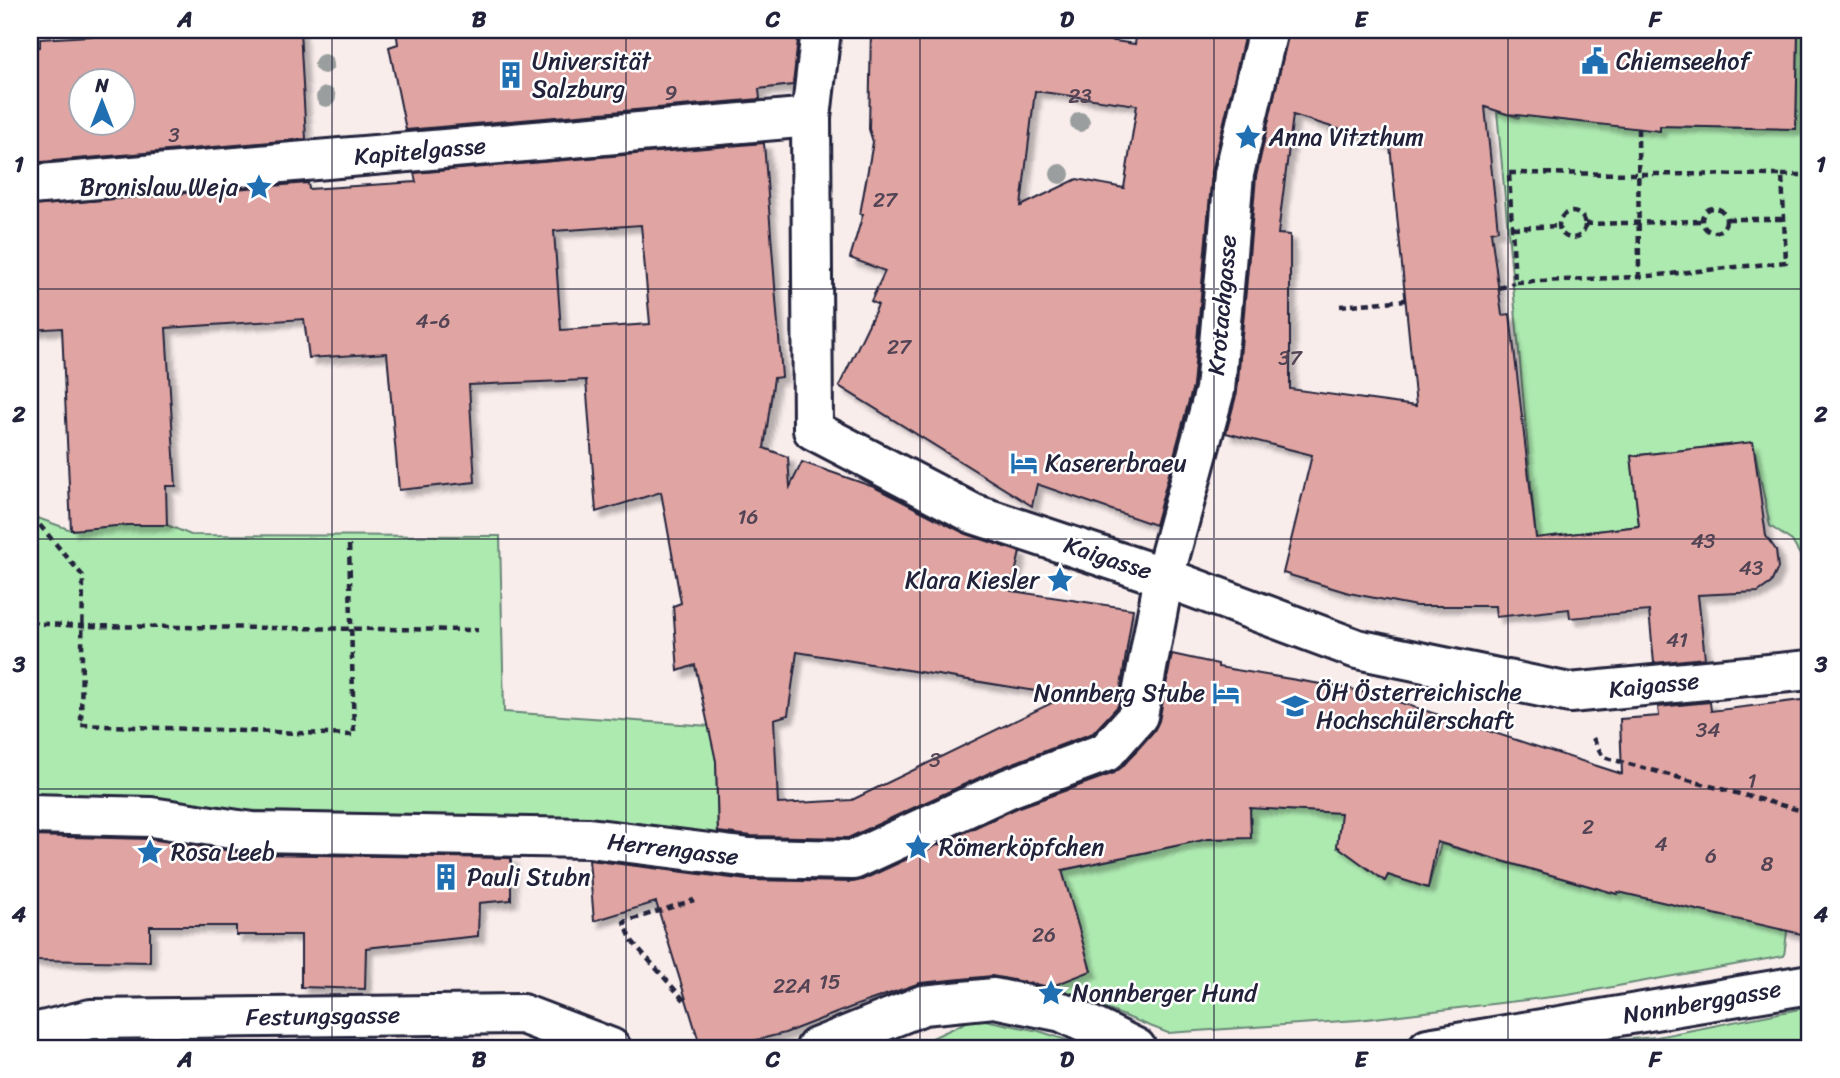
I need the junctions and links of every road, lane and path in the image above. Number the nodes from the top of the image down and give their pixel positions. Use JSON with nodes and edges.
{"nodes":[{"id":1,"x":821,"y":30,"type":"edge"},
{"id":2,"x":1268,"y":30,"type":"edge"},
{"id":3,"x":811,"y":117,"type":"junction"},
{"id":4,"x":1638,"y":128,"type":"dead end"},
{"id":5,"x":1640,"y":174,"type":"junction"},
{"id":6,"x":1783,"y":175,"type":"junction"},
{"id":7,"x":1810,"y":175,"type":"edge"},
{"id":8,"x":30,"y":186,"type":"edge"},
{"id":9,"x":1727,"y":219,"type":"junction"},
{"id":10,"x":1784,"y":219,"type":"junction"},
{"id":11,"x":1702,"y":221,"type":"junction"},
{"id":12,"x":1639,"y":223,"type":"junction"},
{"id":13,"x":1585,"y":224,"type":"junction"},
{"id":14,"x":1559,"y":226,"type":"junction"},
{"id":15,"x":1512,"y":228,"type":"junction"},
{"id":16,"x":1639,"y":276,"type":"junction"},
{"id":17,"x":1515,"y":282,"type":"junction"},
{"id":18,"x":1499,"y":288,"type":"dead end"},
{"id":19,"x":1406,"y":300,"type":"dead end"},
{"id":20,"x":1340,"y":306,"type":"dead end"},
{"id":21,"x":32,"y":516,"type":"dead end"},
{"id":22,"x":349,"y":543,"type":"dead end"},
{"id":23,"x":1164,"y":577,"type":"junction"},
{"id":24,"x":30,"y":623,"type":"edge"},
{"id":25,"x":81,"y":626,"type":"junction"},
{"id":26,"x":350,"y":629,"type":"junction"},
{"id":27,"x":478,"y":630,"type":"dead end"},
{"id":28,"x":1810,"y":670,"type":"edge"},
{"id":29,"x":1603,"y":757,"type":"dead end"},
{"id":30,"x":1810,"y":813,"type":"edge"},
{"id":31,"x":30,"y":814,"type":"edge"},
{"id":32,"x":705,"y":896,"type":"dead end"},
{"id":33,"x":1810,"y":984,"type":"edge"},
{"id":34,"x":684,"y":1000,"type":"dead end"},
{"id":35,"x":30,"y":1034,"type":"edge"},
{"id":36,"x":611,"y":1048,"type":"edge"},
{"id":37,"x":816,"y":1048,"type":"edge"},
{"id":38,"x":1136,"y":1048,"type":"edge"},
{"id":39,"x":1429,"y":1048,"type":"edge"}],
"edges":[{"from":1,"to":3,"type":"street","name":"Kaigasse"},
{"from":2,"to":23,"type":"street","name":"Krotachgasse"},
{"from":3,"to":8,"type":"street","name":"Kapitelgasse"},
{"from":3,"to":23,"type":"street","name":"Kaigasse"},
{"from":4,"to":5,"type":"path"},
{"from":5,"to":6,"type":"path"},
{"from":5,"to":12,"type":"path"},
{"from":5,"to":15,"type":"path"},
{"from":6,"to":7,"type":"path"},
{"from":6,"to":10,"type":"path"},
{"from":9,"to":10,"type":"path"},
{"from":9,"to":11,"type":"path"},
{"from":9,"to":11,"type":"path"},
{"from":10,"to":16,"type":"path"},
{"from":11,"to":12,"type":"path"},
{"from":12,"to":13,"type":"path"},
{"from":12,"to":16,"type":"path"},
{"from":13,"to":14,"type":"path"},
{"from":13,"to":14,"type":"path"},
{"from":14,"to":15,"type":"path"},
{"from":15,"to":17,"type":"path"},
{"from":16,"to":17,"type":"path"},
{"from":17,"to":18,"type":"path"},
{"from":19,"to":20,"type":"path"},
{"from":21,"to":25,"type":"path"},
{"from":22,"to":26,"type":"path"},
{"from":23,"to":28,"type":"street","name":"Kaigasse"},
{"from":23,"to":31,"type":"street","name":"Herrengasse"},
{"from":24,"to":25,"type":"path"},
{"from":25,"to":26,"type":"path"},
{"from":25,"to":26,"type":"path"},
{"from":26,"to":27,"type":"path"},
{"from":29,"to":30,"type":"path"},
{"from":32,"to":34,"type":"path"},
{"from":33,"to":39,"type":"street","name":"Nonnberggasse"},
{"from":35,"to":36,"type":"street","name":"Festungsgasse"},
{"from":37,"to":38,"type":"street"}]}
